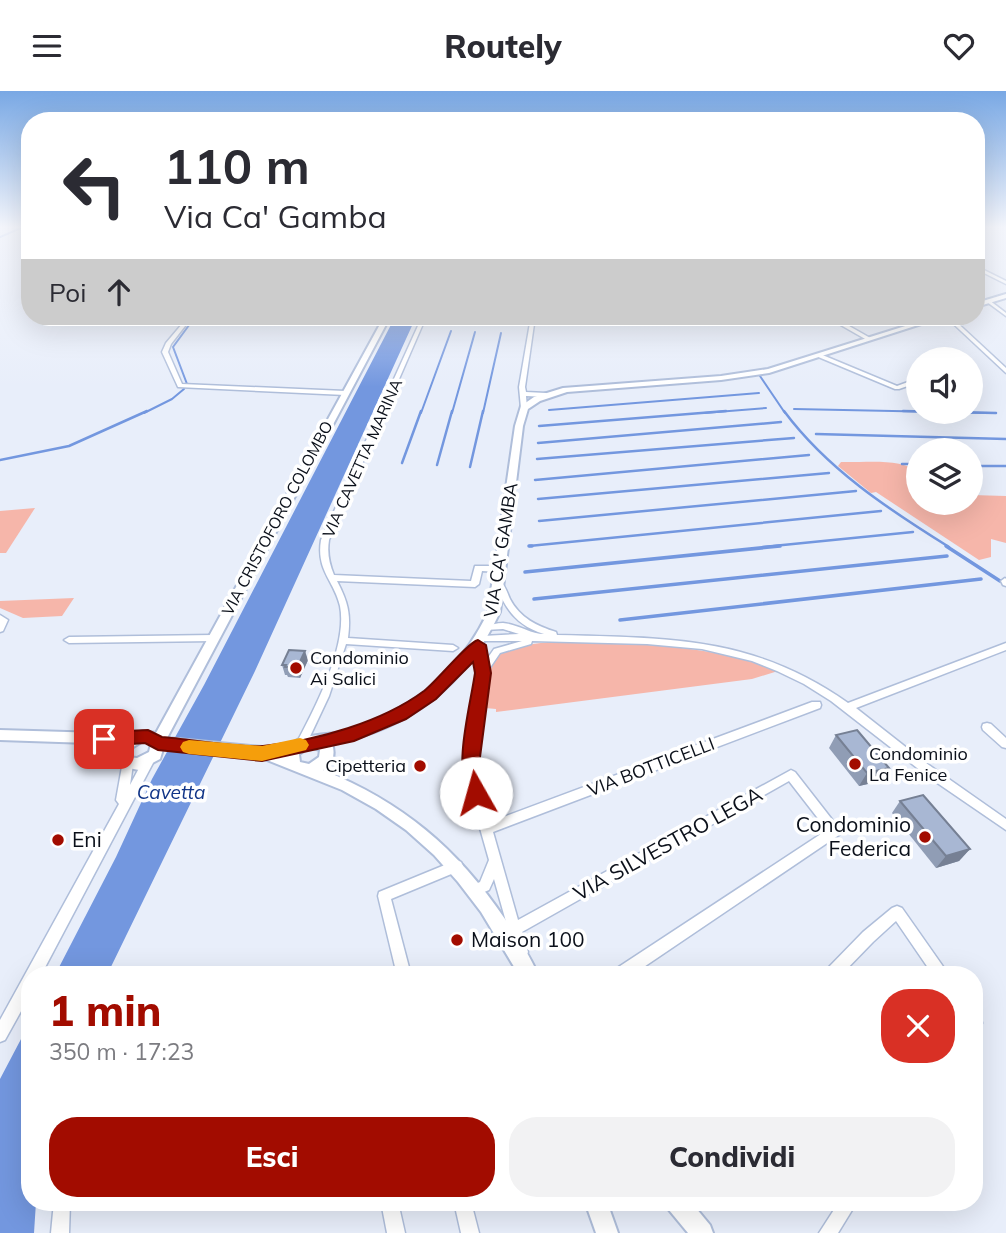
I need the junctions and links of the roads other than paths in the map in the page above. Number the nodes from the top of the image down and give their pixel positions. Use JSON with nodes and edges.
{"nodes":[{"id":1,"x":1006,"y":296,"type":"edge"},
{"id":2,"x":989,"y":301,"type":"junction"},
{"id":3,"x":985,"y":302,"type":"edge"},
{"id":4,"x":1006,"y":315,"type":"edge"},
{"id":5,"x":183,"y":326,"type":"edge"},
{"id":6,"x":382,"y":326,"type":"edge"},
{"id":7,"x":420,"y":326,"type":"edge"},
{"id":8,"x":532,"y":326,"type":"edge"},
{"id":9,"x":846,"y":326,"type":"edge"},
{"id":10,"x":911,"y":326,"type":"edge"},
{"id":11,"x":957,"y":326,"type":"edge"},
{"id":12,"x":869,"y":339,"type":"junction"},
{"id":13,"x":818,"y":355,"type":"junction"},
{"id":14,"x":1006,"y":371,"type":"edge"},
{"id":15,"x":906,"y":385,"type":"edge"},
{"id":16,"x":345,"y":393,"type":"junction"},
{"id":17,"x":522,"y":394,"type":"junction"},
{"id":18,"x":546,"y":395,"type":"junction"},
{"id":19,"x":524,"y":408,"type":"junction"},
{"id":20,"x":499,"y":574,"type":"junction"},
{"id":21,"x":331,"y":578,"type":"junction"},
{"id":22,"x":0,"y":618,"type":"edge"},
{"id":23,"x":0,"y":629,"type":"edge"},
{"id":24,"x":483,"y":637,"type":"junction"},
{"id":25,"x":213,"y":638,"type":"junction"},
{"id":26,"x":561,"y":638,"type":"junction"},
{"id":27,"x":69,"y":640,"type":"dead end"},
{"id":28,"x":343,"y":641,"type":"junction"},
{"id":29,"x":1006,"y":646,"type":"edge"},
{"id":30,"x":453,"y":648,"type":"dead end"},
{"id":31,"x":483,"y":673,"type":"junction"},
{"id":32,"x":816,"y":705,"type":"dead end"},
{"id":33,"x":848,"y":707,"type":"junction"},
{"id":34,"x":987,"y":727,"type":"dead end"},
{"id":35,"x":0,"y":736,"type":"edge"},
{"id":36,"x":86,"y":739,"type":"junction"},
{"id":37,"x":314,"y":744,"type":"junction"},
{"id":38,"x":1006,"y":744,"type":"edge"},
{"id":39,"x":153,"y":746,"type":"junction"},
{"id":40,"x":262,"y":753,"type":"junction"},
{"id":41,"x":124,"y":759,"type":"junction"},
{"id":42,"x":292,"y":763,"type":"junction"},
{"id":43,"x":307,"y":770,"type":"junction"},
{"id":44,"x":340,"y":781,"type":"junction"},
{"id":45,"x":117,"y":817,"type":"junction"},
{"id":46,"x":1006,"y":825,"type":"edge"},
{"id":47,"x":486,"y":829,"type":"junction"},
{"id":48,"x":495,"y":862,"type":"junction"},
{"id":49,"x":457,"y":866,"type":"junction"},
{"id":50,"x":502,"y":882,"type":"junction"},
{"id":51,"x":475,"y":890,"type":"junction"},
{"id":52,"x":486,"y":906,"type":"junction"},
{"id":53,"x":516,"y":928,"type":"junction"},
{"id":54,"x":38,"y":966,"type":"edge"},
{"id":55,"x":402,"y":966,"type":"edge"},
{"id":56,"x":522,"y":966,"type":"edge"},
{"id":57,"x":525,"y":966,"type":"edge"},
{"id":58,"x":632,"y":966,"type":"edge"},
{"id":59,"x":840,"y":966,"type":"edge"},
{"id":60,"x":936,"y":966,"type":"edge"},
{"id":61,"x":21,"y":996,"type":"edge"},
{"id":62,"x":0,"y":1035,"type":"edge"},
{"id":63,"x":61,"y":1211,"type":"edge"},
{"id":64,"x":391,"y":1211,"type":"edge"},
{"id":65,"x":465,"y":1211,"type":"edge"},
{"id":66,"x":599,"y":1211,"type":"edge"},
{"id":67,"x":684,"y":1211,"type":"edge"},
{"id":68,"x":843,"y":1211,"type":"edge"},
{"id":69,"x":60,"y":1233,"type":"edge"},
{"id":70,"x":396,"y":1233,"type":"edge"},
{"id":71,"x":470,"y":1233,"type":"edge"},
{"id":72,"x":607,"y":1233,"type":"edge"},
{"id":73,"x":702,"y":1233,"type":"edge"},
{"id":74,"x":828,"y":1233,"type":"edge"}],
"edges":[{"from":1,"to":2,"type":"street"},
{"from":2,"to":3,"type":"street"},
{"from":2,"to":4,"type":"street"},
{"from":5,"to":16,"type":"street"},
{"from":6,"to":16,"type":"street","name":"VIA CRISTOFORO COLOMBO"},
{"from":7,"to":21,"type":"street","name":"VIA CAVETTA MARINA"},
{"from":8,"to":17,"type":"street"},
{"from":9,"to":12,"type":"street"},
{"from":10,"to":12,"type":"street"},
{"from":11,"to":14,"type":"street"},
{"from":12,"to":13,"type":"street"},
{"from":13,"to":15,"type":"street"},
{"from":13,"to":18,"type":"street"},
{"from":16,"to":25,"type":"street","name":"VIA CRISTOFORO COLOMBO"},
{"from":17,"to":18,"type":"street"},
{"from":17,"to":19,"type":"street"},
{"from":18,"to":19,"type":"street"},
{"from":19,"to":20,"type":"street","name":"VIA CA' GAMBA"},
{"from":20,"to":21,"type":"street"},
{"from":20,"to":24,"type":"street","name":"VIA CA' GAMBA"},
{"from":20,"to":26,"type":"street"},
{"from":21,"to":28,"type":"street","name":"VIA CAVETTA MARINA"},
{"from":22,"to":23,"type":"street"},
{"from":24,"to":26,"type":"street"},
{"from":24,"to":31,"type":"street"},
{"from":24,"to":37,"type":"street","name":"VIA CA' GAMBA"},
{"from":25,"to":27,"type":"street"},
{"from":25,"to":39,"type":"street","name":"VIA CRISTOFORO COLOMBO"},
{"from":26,"to":31,"type":"street"},
{"from":26,"to":33,"type":"street"},
{"from":28,"to":30,"type":"street"},
{"from":28,"to":37,"type":"street","name":"VIA CAVETTA MARINA"},
{"from":29,"to":33,"type":"street"},
{"from":31,"to":47,"type":"street"},
{"from":32,"to":47,"type":"street","name":"VIA BOTTICELLI"},
{"from":33,"to":46,"type":"street"},
{"from":34,"to":38,"type":"street"},
{"from":35,"to":36,"type":"street"},
{"from":36,"to":39,"type":"street"},
{"from":36,"to":41,"type":"street"},
{"from":37,"to":40,"type":"street"},
{"from":37,"to":42,"type":"street"},
{"from":37,"to":43,"type":"street","name":"VIA CA' GAMBA"},
{"from":37,"to":44,"type":"street"},
{"from":39,"to":40,"type":"street"},
{"from":39,"to":41,"type":"street"},
{"from":39,"to":41,"type":"street"},
{"from":39,"to":45,"type":"street"},
{"from":40,"to":42,"type":"street"},
{"from":41,"to":45,"type":"street"},
{"from":42,"to":43,"type":"street"},
{"from":43,"to":44,"type":"street"},
{"from":44,"to":49,"type":"street"},
{"from":45,"to":54,"type":"street"},
{"from":47,"to":48,"type":"street"},
{"from":48,"to":50,"type":"street"},
{"from":48,"to":51,"type":"street"},
{"from":49,"to":51,"type":"street"},
{"from":49,"to":55,"type":"street"},
{"from":50,"to":52,"type":"street"},
{"from":50,"to":53,"type":"street"},
{"from":51,"to":52,"type":"street"},
{"from":52,"to":56,"type":"street"},
{"from":53,"to":57,"type":"street"},
{"from":53,"to":58,"type":"street","name":"VIA SILVESTRO LEGA"},
{"from":59,"to":60,"type":"street"},
{"from":61,"to":62,"type":"street"},
{"from":63,"to":69,"type":"street"},
{"from":64,"to":70,"type":"street"},
{"from":65,"to":71,"type":"street"},
{"from":66,"to":72,"type":"street"},
{"from":67,"to":73,"type":"street"},
{"from":68,"to":74,"type":"street"}]}
